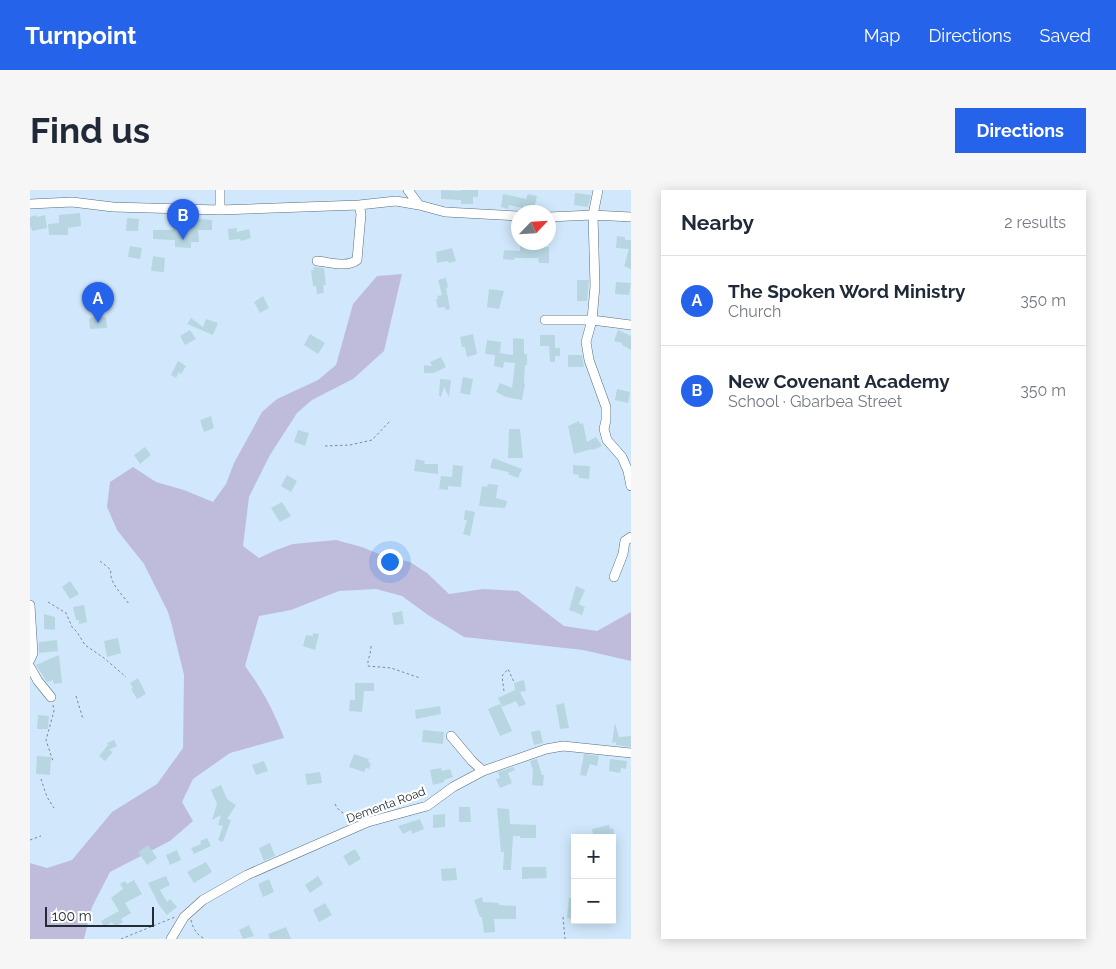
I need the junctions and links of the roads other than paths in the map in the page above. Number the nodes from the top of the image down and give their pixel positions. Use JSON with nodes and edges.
{"nodes":[{"id":1,"x":220,"y":190,"type":"edge"},
{"id":2,"x":408,"y":190,"type":"edge"},
{"id":3,"x":598,"y":190,"type":"edge"},
{"id":4,"x":30,"y":204,"type":"edge"},
{"id":5,"x":359,"y":205,"type":"junction"},
{"id":6,"x":418,"y":205,"type":"junction"},
{"id":7,"x":220,"y":210,"type":"junction"},
{"id":8,"x":593,"y":215,"type":"junction"},
{"id":9,"x":511,"y":216,"type":"edge"},
{"id":10,"x":556,"y":217,"type":"edge"},
{"id":11,"x":631,"y":217,"type":"edge"},
{"id":12,"x":317,"y":261,"type":"dead end"},
{"id":13,"x":545,"y":320,"type":"dead end"},
{"id":14,"x":592,"y":320,"type":"junction"},
{"id":15,"x":631,"y":325,"type":"edge"},
{"id":16,"x":631,"y":486,"type":"edge"},
{"id":17,"x":631,"y":537,"type":"edge"},
{"id":18,"x":614,"y":577,"type":"dead end"},
{"id":19,"x":30,"y":605,"type":"edge"},
{"id":20,"x":30,"y":660,"type":"edge"},
{"id":21,"x":30,"y":667,"type":"edge"},
{"id":22,"x":51,"y":697,"type":"road end"},
{"id":23,"x":451,"y":736,"type":"dead end"},
{"id":24,"x":631,"y":753,"type":"edge"},
{"id":25,"x":483,"y":771,"type":"junction"},
{"id":26,"x":171,"y":939,"type":"edge"}],
"edges":[{"from":1,"to":7,"type":"street"},
{"from":2,"to":6,"type":"street"},
{"from":3,"to":8,"type":"street"},
{"from":4,"to":7,"type":"street"},
{"from":5,"to":6,"type":"street"},
{"from":5,"to":7,"type":"street"},
{"from":5,"to":12,"type":"street"},
{"from":6,"to":9,"type":"street"},
{"from":8,"to":10,"type":"street"},
{"from":8,"to":11,"type":"street"},
{"from":8,"to":14,"type":"street"},
{"from":13,"to":14,"type":"street"},
{"from":14,"to":15,"type":"street"},
{"from":14,"to":16,"type":"street"},
{"from":17,"to":18,"type":"street"},
{"from":19,"to":20,"type":"street"},
{"from":21,"to":22,"type":"street"},
{"from":23,"to":25,"type":"street"},
{"from":24,"to":25,"type":"street","name":"Dementa Road"},
{"from":25,"to":26,"type":"street","name":"Dementa Road"}]}
